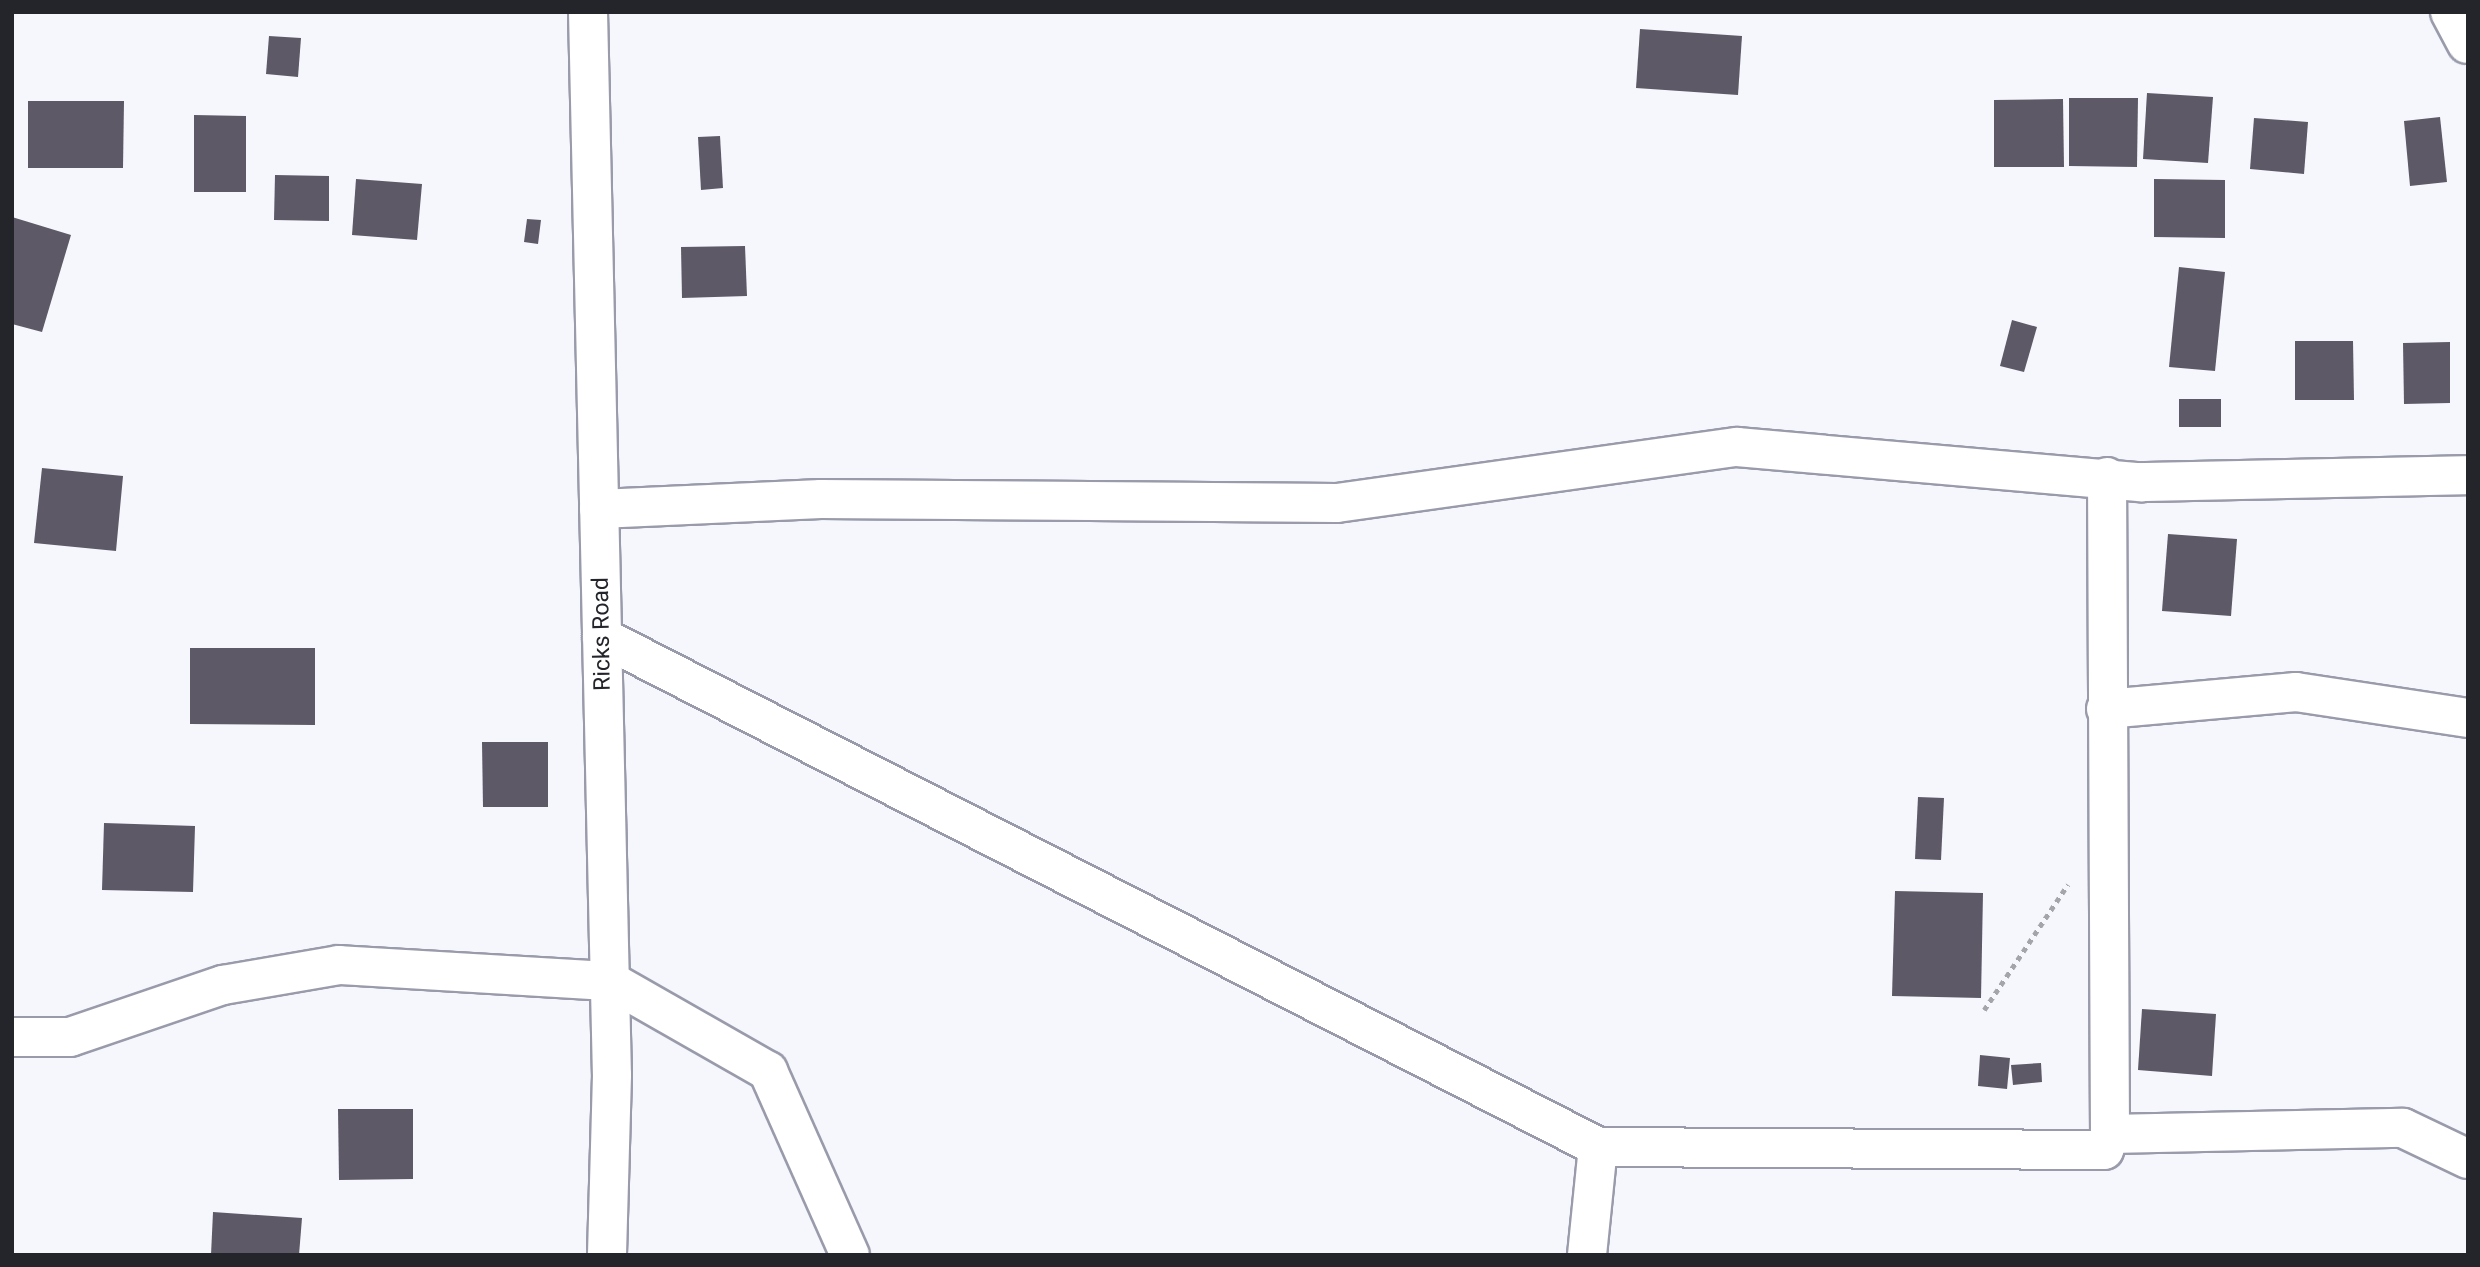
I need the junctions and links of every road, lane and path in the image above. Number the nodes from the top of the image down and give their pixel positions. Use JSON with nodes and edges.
{"nodes":[{"id":1,"x":588,"y":12,"type":"edge"},
{"id":2,"x":2468,"y":475,"type":"edge"},
{"id":3,"x":2107,"y":477,"type":"junction"},
{"id":4,"x":599,"y":509,"type":"junction"},
{"id":5,"x":602,"y":637,"type":"junction"},
{"id":6,"x":2106,"y":709,"type":"junction"},
{"id":7,"x":2468,"y":718,"type":"edge"},
{"id":8,"x":2106,"y":828,"type":"junction"},
{"id":9,"x":610,"y":981,"type":"junction"},
{"id":10,"x":1984,"y":1010,"type":"dead end"},
{"id":11,"x":12,"y":1037,"type":"edge"},
{"id":12,"x":2110,"y":1134,"type":"junction"},
{"id":13,"x":1598,"y":1147,"type":"junction"},
{"id":14,"x":2468,"y":1159,"type":"edge"},
{"id":15,"x":607,"y":1255,"type":"edge"},
{"id":16,"x":850,"y":1255,"type":"edge"},
{"id":17,"x":1587,"y":1255,"type":"edge"}],
"edges":[{"from":1,"to":4,"type":"street","name":"Ricks Road"},
{"from":2,"to":3,"type":"street"},
{"from":3,"to":4,"type":"street"},
{"from":3,"to":6,"type":"street"},
{"from":4,"to":5,"type":"street","name":"Ricks Road"},
{"from":5,"to":9,"type":"street","name":"Ricks Road"},
{"from":5,"to":13,"type":"street"},
{"from":6,"to":7,"type":"street"},
{"from":6,"to":8,"type":"street"},
{"from":8,"to":10,"type":"path"},
{"from":8,"to":12,"type":"street"},
{"from":9,"to":11,"type":"street"},
{"from":9,"to":15,"type":"street","name":"Ricks Road"},
{"from":9,"to":16,"type":"street"},
{"from":12,"to":13,"type":"street"},
{"from":12,"to":14,"type":"street"},
{"from":13,"to":17,"type":"street"}]}
